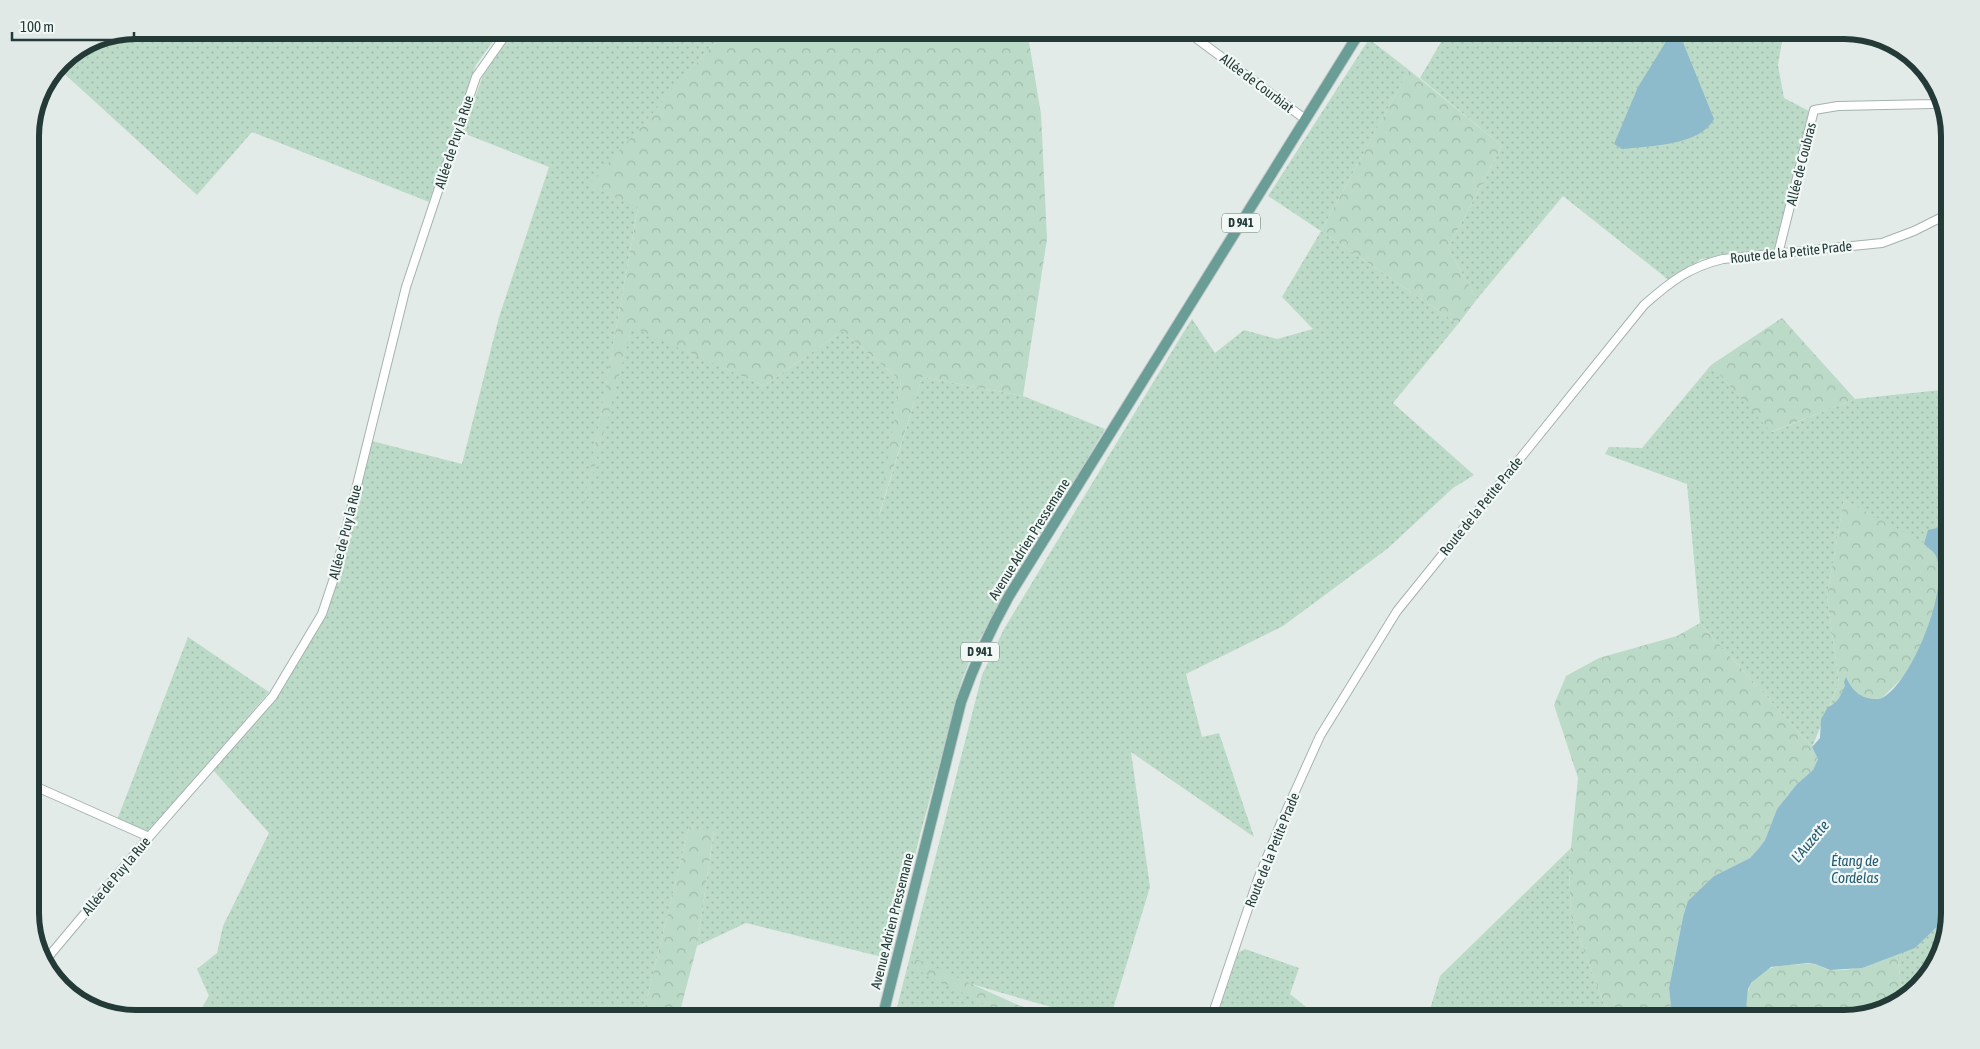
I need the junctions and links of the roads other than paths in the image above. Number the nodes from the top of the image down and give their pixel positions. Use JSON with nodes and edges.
{"nodes":[{"id":1,"x":503,"y":39,"type":"edge"},
{"id":2,"x":1198,"y":39,"type":"edge"},
{"id":3,"x":1355,"y":39,"type":"edge"},
{"id":4,"x":1935,"y":103,"type":"edge"},
{"id":5,"x":1305,"y":119,"type":"junction"},
{"id":6,"x":1941,"y":218,"type":"edge"},
{"id":7,"x":1778,"y":254,"type":"junction"},
{"id":8,"x":39,"y":788,"type":"edge"},
{"id":9,"x":149,"y":837,"type":"junction"},
{"id":10,"x":49,"y":956,"type":"edge"},
{"id":11,"x":884,"y":1010,"type":"edge"},
{"id":12,"x":1214,"y":1010,"type":"edge"}],
"edges":[{"from":1,"to":9,"type":"street","name":"Allée de Puy la Rue"},
{"from":2,"to":5,"type":"street","name":"Allée de Courbiat"},
{"from":3,"to":5,"type":"main road","number":"D 941"},
{"from":4,"to":7,"type":"street","name":"Allée de Coubras"},
{"from":5,"to":11,"type":"main road","name":"Avenue Adrien Pressemane","number":"D 941"},
{"from":6,"to":7,"type":"street","name":"Route de la Petite Prade"},
{"from":7,"to":12,"type":"street","name":"Route de la Petite Prade"},
{"from":8,"to":9,"type":"street"},
{"from":9,"to":10,"type":"street","name":"Allée de Puy la Rue"}]}
